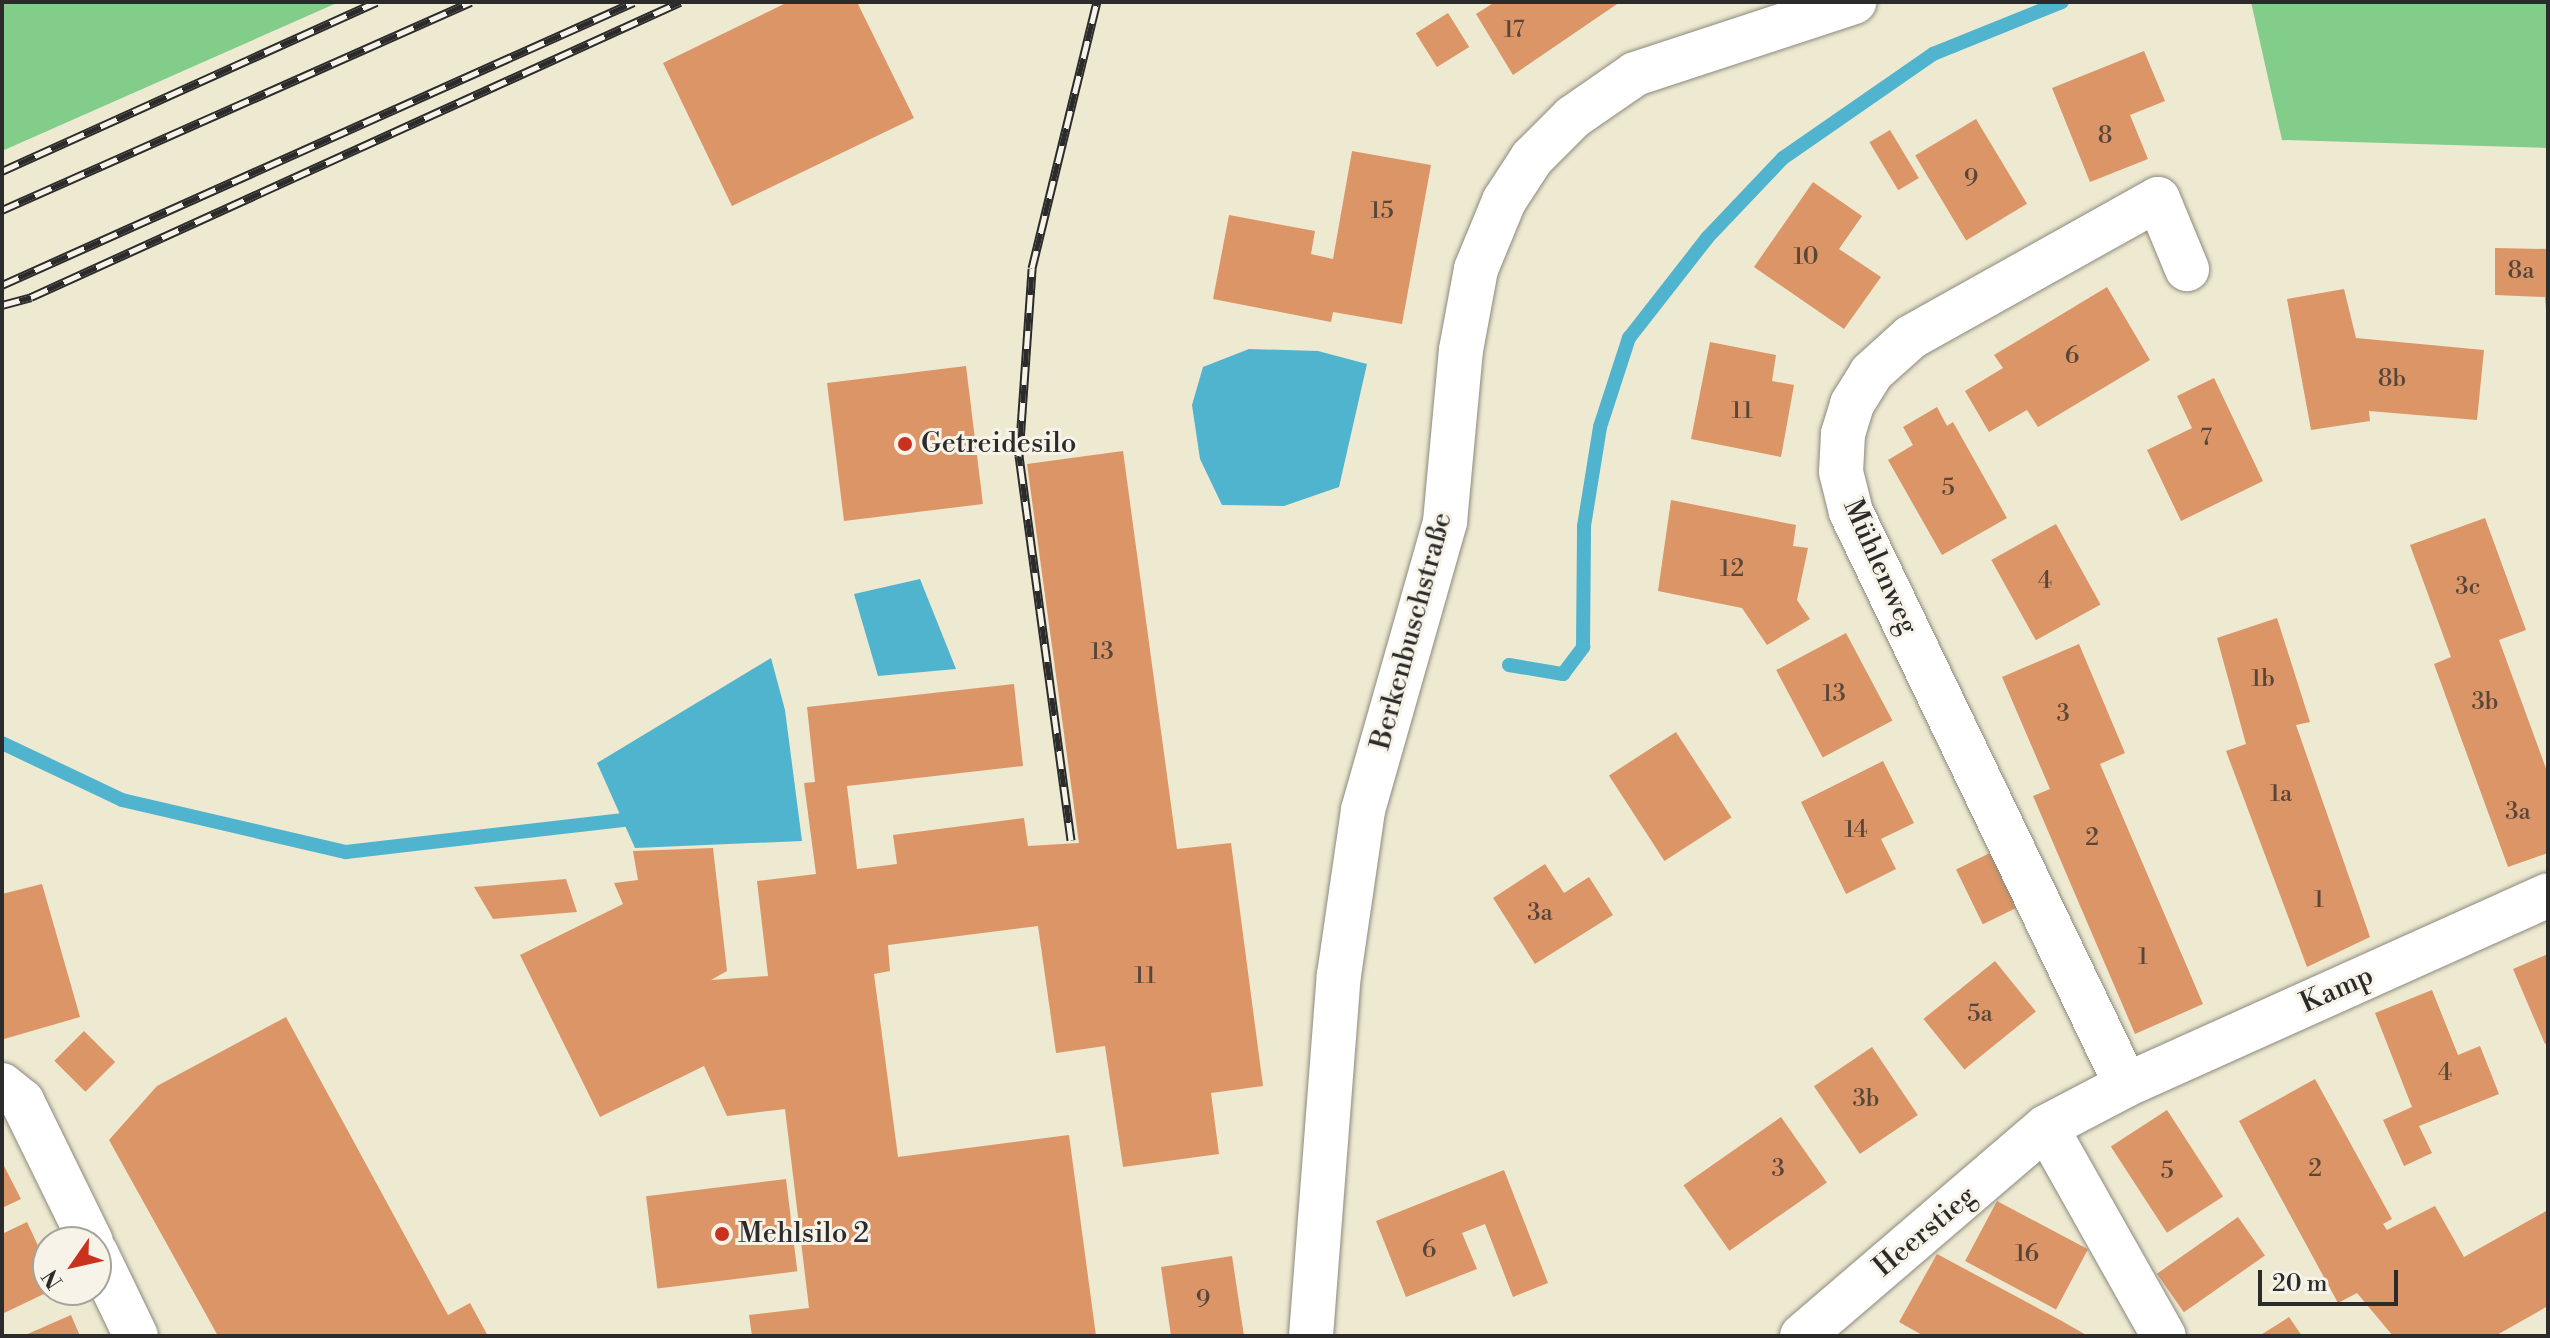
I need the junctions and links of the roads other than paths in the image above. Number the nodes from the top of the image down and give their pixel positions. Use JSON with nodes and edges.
{"nodes":[{"id":1,"x":1854,"y":2,"type":"edge"},
{"id":2,"x":2187,"y":269,"type":"dead end"},
{"id":3,"x":2548,"y":895,"type":"edge"},
{"id":4,"x":2,"y":1085,"type":"edge"},
{"id":5,"x":2126,"y":1085,"type":"junction"},
{"id":6,"x":2046,"y":1127,"type":"junction"},
{"id":7,"x":83,"y":1226,"type":"edge"},
{"id":8,"x":112,"y":1286,"type":"edge"},
{"id":9,"x":136,"y":1336,"type":"edge"},
{"id":10,"x":1311,"y":1336,"type":"edge"},
{"id":11,"x":1802,"y":1336,"type":"edge"},
{"id":12,"x":2164,"y":1336,"type":"edge"}],
"edges":[{"from":1,"to":10,"type":"street","name":"Berkenbuschstraße"},
{"from":2,"to":5,"type":"street","name":"Mühlenweg"},
{"from":3,"to":5,"type":"street","name":"Kamp"},
{"from":4,"to":7,"type":"street"},
{"from":5,"to":6,"type":"street","name":"Heerstieg"},
{"from":6,"to":11,"type":"street","name":"Heerstieg"},
{"from":6,"to":12,"type":"street"},
{"from":8,"to":9,"type":"street"}]}
